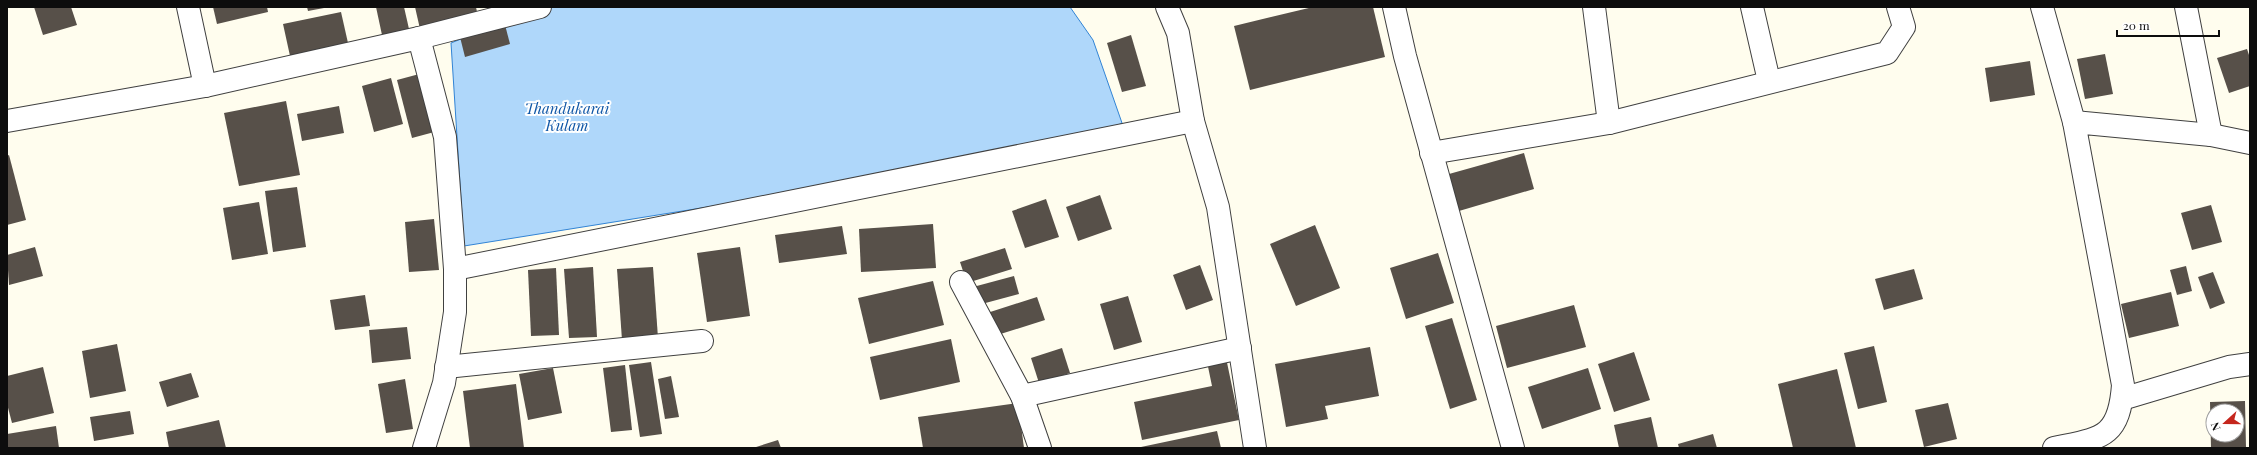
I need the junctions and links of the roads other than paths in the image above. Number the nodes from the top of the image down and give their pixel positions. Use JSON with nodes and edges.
{"nodes":[{"id":1,"x":188,"y":7,"type":"edge"},
{"id":2,"x":540,"y":7,"type":"edge"},
{"id":3,"x":1167,"y":7,"type":"edge"},
{"id":4,"x":1394,"y":7,"type":"edge"},
{"id":5,"x":1594,"y":7,"type":"edge"},
{"id":6,"x":1752,"y":7,"type":"edge"},
{"id":7,"x":1898,"y":7,"type":"edge"},
{"id":8,"x":2042,"y":7,"type":"edge"},
{"id":9,"x":2186,"y":7,"type":"edge"},
{"id":10,"x":419,"y":38,"type":"junction"},
{"id":11,"x":1768,"y":81,"type":"junction"},
{"id":12,"x":205,"y":86,"type":"junction"},
{"id":13,"x":7,"y":121,"type":"edge"},
{"id":14,"x":1193,"y":121,"type":"junction"},
{"id":15,"x":2074,"y":122,"type":"junction"},
{"id":16,"x":1609,"y":123,"type":"junction"},
{"id":17,"x":2211,"y":135,"type":"junction"},
{"id":18,"x":2250,"y":143,"type":"edge"},
{"id":19,"x":1432,"y":152,"type":"junction"},
{"id":20,"x":455,"y":269,"type":"junction"},
{"id":21,"x":960,"y":282,"type":"dead end"},
{"id":22,"x":702,"y":341,"type":"dead end"},
{"id":23,"x":1240,"y":348,"type":"junction"},
{"id":24,"x":2250,"y":364,"type":"edge"},
{"id":25,"x":446,"y":367,"type":"junction"},
{"id":26,"x":1022,"y":396,"type":"junction"},
{"id":27,"x":2122,"y":399,"type":"junction"},
{"id":28,"x":424,"y":448,"type":"edge"},
{"id":29,"x":1040,"y":448,"type":"edge"},
{"id":30,"x":1255,"y":448,"type":"edge"},
{"id":31,"x":1513,"y":448,"type":"edge"},
{"id":32,"x":2054,"y":448,"type":"edge"}],
"edges":[{"from":1,"to":12,"type":"street"},
{"from":2,"to":10,"type":"street"},
{"from":3,"to":14,"type":"street"},
{"from":4,"to":19,"type":"street"},
{"from":5,"to":16,"type":"street"},
{"from":6,"to":11,"type":"street"},
{"from":7,"to":11,"type":"street"},
{"from":8,"to":15,"type":"street"},
{"from":9,"to":17,"type":"street"},
{"from":10,"to":12,"type":"street"},
{"from":10,"to":20,"type":"street"},
{"from":11,"to":16,"type":"street"},
{"from":12,"to":13,"type":"street"},
{"from":14,"to":20,"type":"street"},
{"from":14,"to":23,"type":"street"},
{"from":15,"to":17,"type":"street"},
{"from":15,"to":27,"type":"street"},
{"from":16,"to":19,"type":"street"},
{"from":17,"to":18,"type":"street"},
{"from":19,"to":31,"type":"street"},
{"from":20,"to":25,"type":"street"},
{"from":21,"to":26,"type":"street"},
{"from":22,"to":25,"type":"street"},
{"from":23,"to":26,"type":"street"},
{"from":23,"to":30,"type":"street"},
{"from":24,"to":27,"type":"street"},
{"from":25,"to":28,"type":"street"},
{"from":26,"to":29,"type":"street"},
{"from":27,"to":32,"type":"street"}]}
